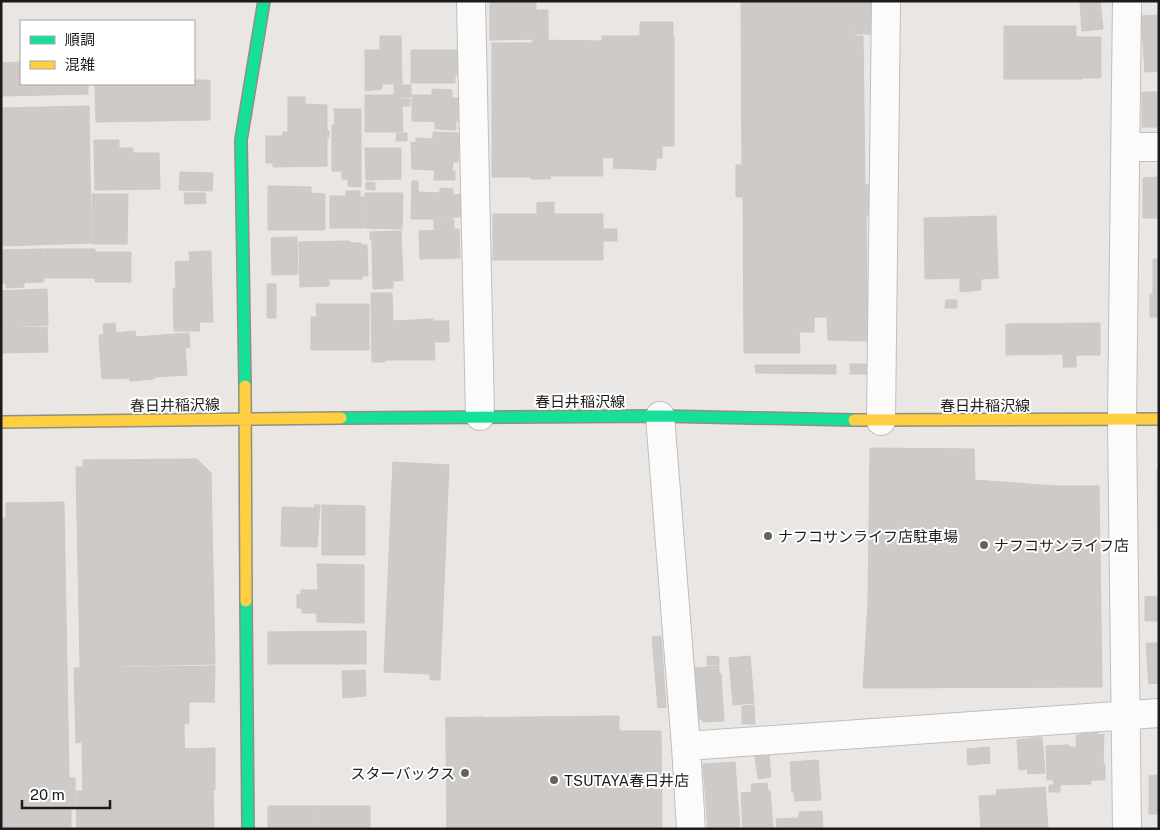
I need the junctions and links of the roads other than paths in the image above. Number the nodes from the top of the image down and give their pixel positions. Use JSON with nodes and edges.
{"nodes":[{"id":1,"x":264,"y":1,"type":"edge"},
{"id":2,"x":471,"y":1,"type":"edge"},
{"id":3,"x":886,"y":1,"type":"edge"},
{"id":4,"x":1127,"y":1,"type":"edge"},
{"id":5,"x":1126,"y":147,"type":"junction"},
{"id":6,"x":1159,"y":147,"type":"edge"},
{"id":7,"x":480,"y":416,"type":"junction"},
{"id":8,"x":660,"y":416,"type":"junction"},
{"id":9,"x":245,"y":419,"type":"junction"},
{"id":10,"x":1159,"y":419,"type":"edge"},
{"id":11,"x":1122,"y":420,"type":"junction"},
{"id":12,"x":881,"y":421,"type":"junction"},
{"id":13,"x":1,"y":422,"type":"edge"},
{"id":14,"x":1159,"y":713,"type":"edge"},
{"id":15,"x":1125,"y":716,"type":"junction"},
{"id":16,"x":686,"y":746,"type":"junction"},
{"id":17,"x":248,"y":829,"type":"edge"},
{"id":18,"x":691,"y":829,"type":"edge"},
{"id":19,"x":1127,"y":829,"type":"edge"}],
"edges":[{"from":1,"to":9,"type":"main road"},
{"from":2,"to":7,"type":"street"},
{"from":3,"to":12,"type":"street"},
{"from":4,"to":5,"type":"street"},
{"from":5,"to":6,"type":"street"},
{"from":5,"to":11,"type":"street"},
{"from":7,"to":8,"type":"main road","name":"春日井稲沢線"},
{"from":7,"to":9,"type":"main road","name":"春日井稲沢線"},
{"from":8,"to":12,"type":"main road","name":"春日井稲沢線"},
{"from":8,"to":16,"type":"street"},
{"from":9,"to":13,"type":"main road","name":"春日井稲沢線"},
{"from":9,"to":17,"type":"main road"},
{"from":10,"to":11,"type":"main road","name":"春日井稲沢線"},
{"from":11,"to":12,"type":"main road","name":"春日井稲沢線"},
{"from":11,"to":15,"type":"street"},
{"from":14,"to":15,"type":"street"},
{"from":15,"to":16,"type":"street"},
{"from":15,"to":19,"type":"street"},
{"from":16,"to":18,"type":"street"}]}
